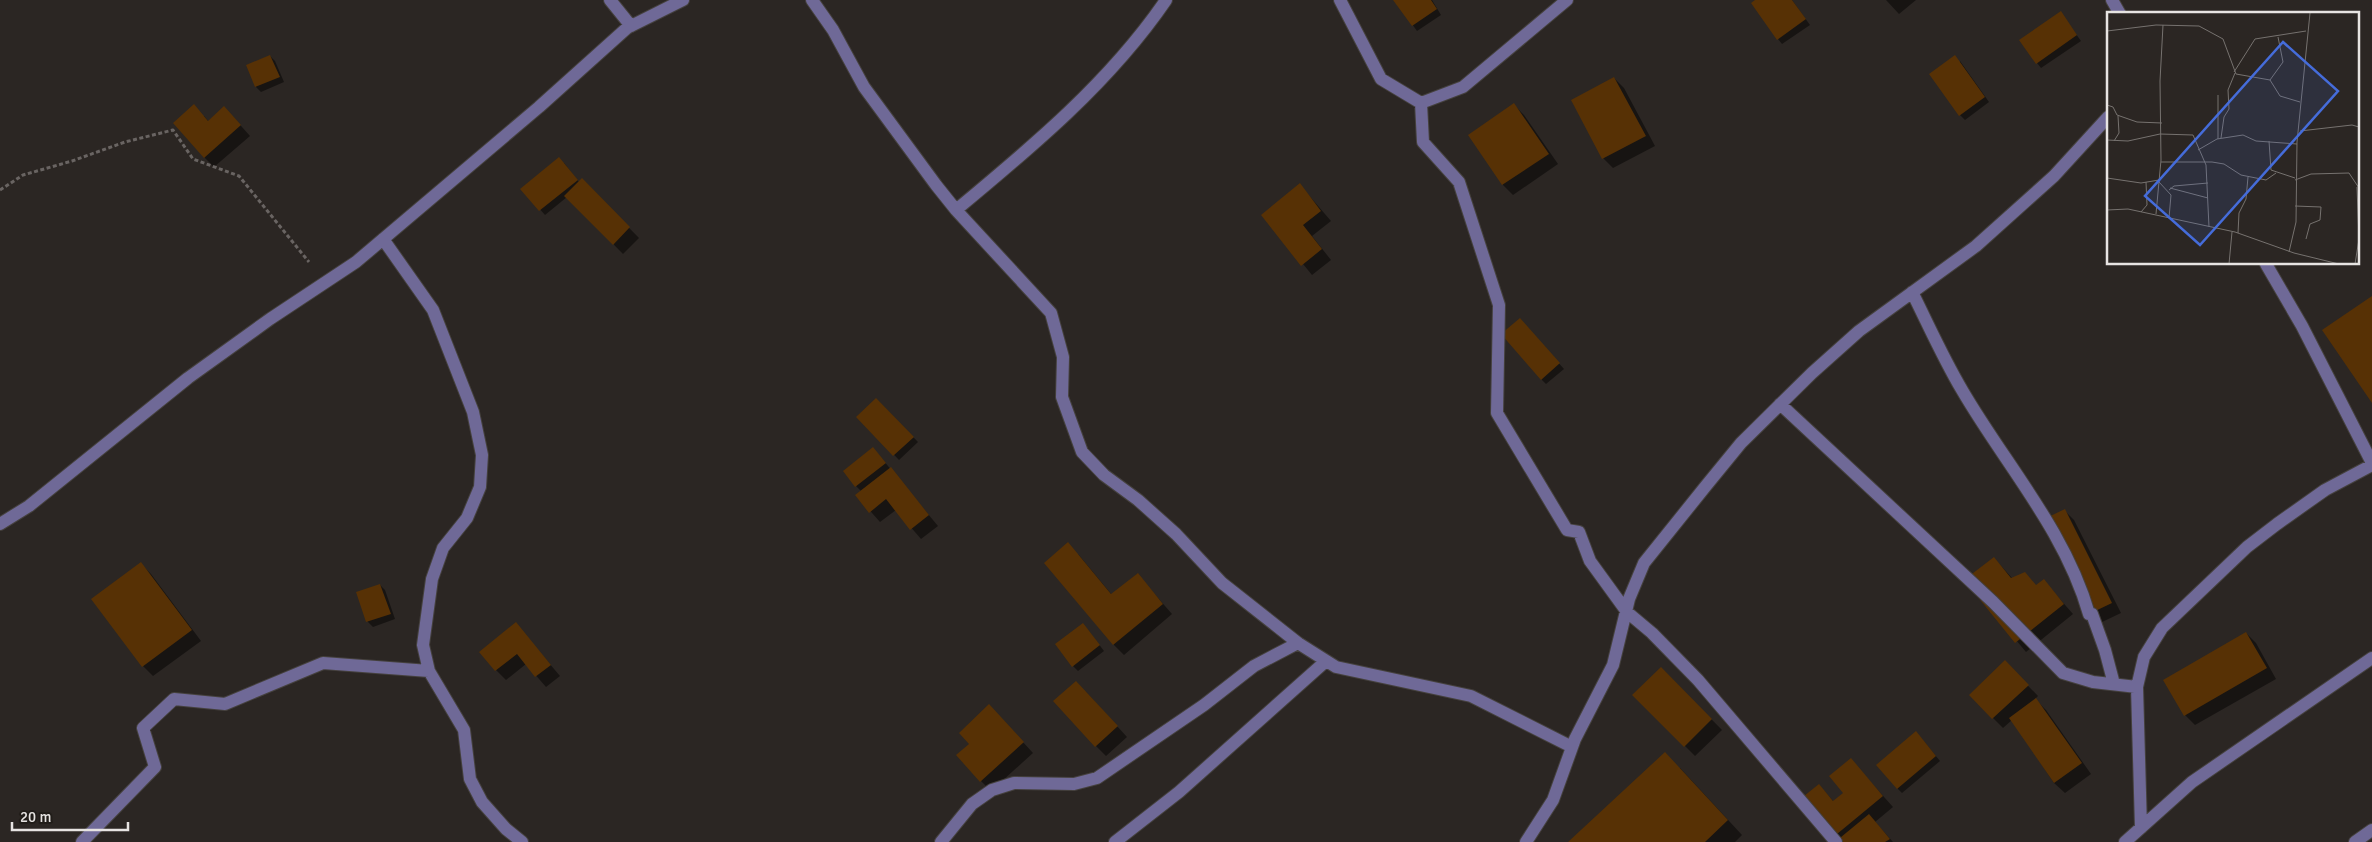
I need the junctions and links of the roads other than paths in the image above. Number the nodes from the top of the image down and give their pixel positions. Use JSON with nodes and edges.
{"nodes":[{"id":1,"x":610,"y":0,"type":"edge"},
{"id":2,"x":683,"y":0,"type":"edge"},
{"id":3,"x":812,"y":0,"type":"edge"},
{"id":4,"x":1166,"y":0,"type":"edge"},
{"id":5,"x":1340,"y":0,"type":"edge"},
{"id":6,"x":1567,"y":0,"type":"edge"},
{"id":7,"x":2112,"y":0,"type":"edge"},
{"id":8,"x":2119,"y":12,"type":"edge"},
{"id":9,"x":631,"y":26,"type":"junction"},
{"id":10,"x":1421,"y":103,"type":"junction"},
{"id":11,"x":2107,"y":118,"type":"edge"},
{"id":12,"x":956,"y":210,"type":"junction"},
{"id":13,"x":383,"y":239,"type":"junction"},
{"id":14,"x":2267,"y":265,"type":"edge"},
{"id":15,"x":1912,"y":292,"type":"junction"},
{"id":16,"x":1780,"y":404,"type":"junction"},
{"id":17,"x":2372,"y":464,"type":"edge"},
{"id":18,"x":0,"y":524,"type":"edge"},
{"id":19,"x":1627,"y":612,"type":"junction"},
{"id":20,"x":1298,"y":643,"type":"junction"},
{"id":21,"x":2372,"y":658,"type":"edge"},
{"id":22,"x":1326,"y":661,"type":"junction"},
{"id":23,"x":429,"y":671,"type":"junction"},
{"id":24,"x":2114,"y":684,"type":"junction"},
{"id":25,"x":2137,"y":687,"type":"junction"},
{"id":26,"x":1572,"y":747,"type":"junction"},
{"id":27,"x":2141,"y":828,"type":"junction"},
{"id":28,"x":2372,"y":830,"type":"edge"},
{"id":29,"x":82,"y":842,"type":"edge"},
{"id":30,"x":522,"y":842,"type":"edge"},
{"id":31,"x":941,"y":842,"type":"edge"},
{"id":32,"x":1115,"y":842,"type":"edge"},
{"id":33,"x":1526,"y":842,"type":"edge"},
{"id":34,"x":1836,"y":842,"type":"edge"},
{"id":35,"x":2125,"y":842,"type":"edge"},
{"id":36,"x":2355,"y":842,"type":"edge"}],
"edges":[{"from":1,"to":9,"type":"street"},
{"from":2,"to":9,"type":"street"},
{"from":3,"to":12,"type":"street"},
{"from":4,"to":12,"type":"street"},
{"from":5,"to":10,"type":"street"},
{"from":6,"to":10,"type":"street"},
{"from":7,"to":8,"type":"street"},
{"from":9,"to":13,"type":"street"},
{"from":10,"to":19,"type":"street"},
{"from":11,"to":15,"type":"street"},
{"from":12,"to":20,"type":"street"},
{"from":13,"to":18,"type":"street"},
{"from":13,"to":23,"type":"street"},
{"from":14,"to":17,"type":"street"},
{"from":15,"to":16,"type":"street"},
{"from":15,"to":24,"type":"street"},
{"from":16,"to":19,"type":"street"},
{"from":16,"to":24,"type":"street"},
{"from":17,"to":25,"type":"street"},
{"from":19,"to":26,"type":"street"},
{"from":19,"to":34,"type":"street"},
{"from":20,"to":22,"type":"street"},
{"from":20,"to":31,"type":"street"},
{"from":21,"to":27,"type":"street"},
{"from":22,"to":26,"type":"street"},
{"from":22,"to":32,"type":"street"},
{"from":23,"to":29,"type":"street"},
{"from":23,"to":30,"type":"street"},
{"from":24,"to":25,"type":"street"},
{"from":25,"to":27,"type":"street"},
{"from":26,"to":33,"type":"street"},
{"from":27,"to":35,"type":"street"},
{"from":28,"to":36,"type":"street"}]}
